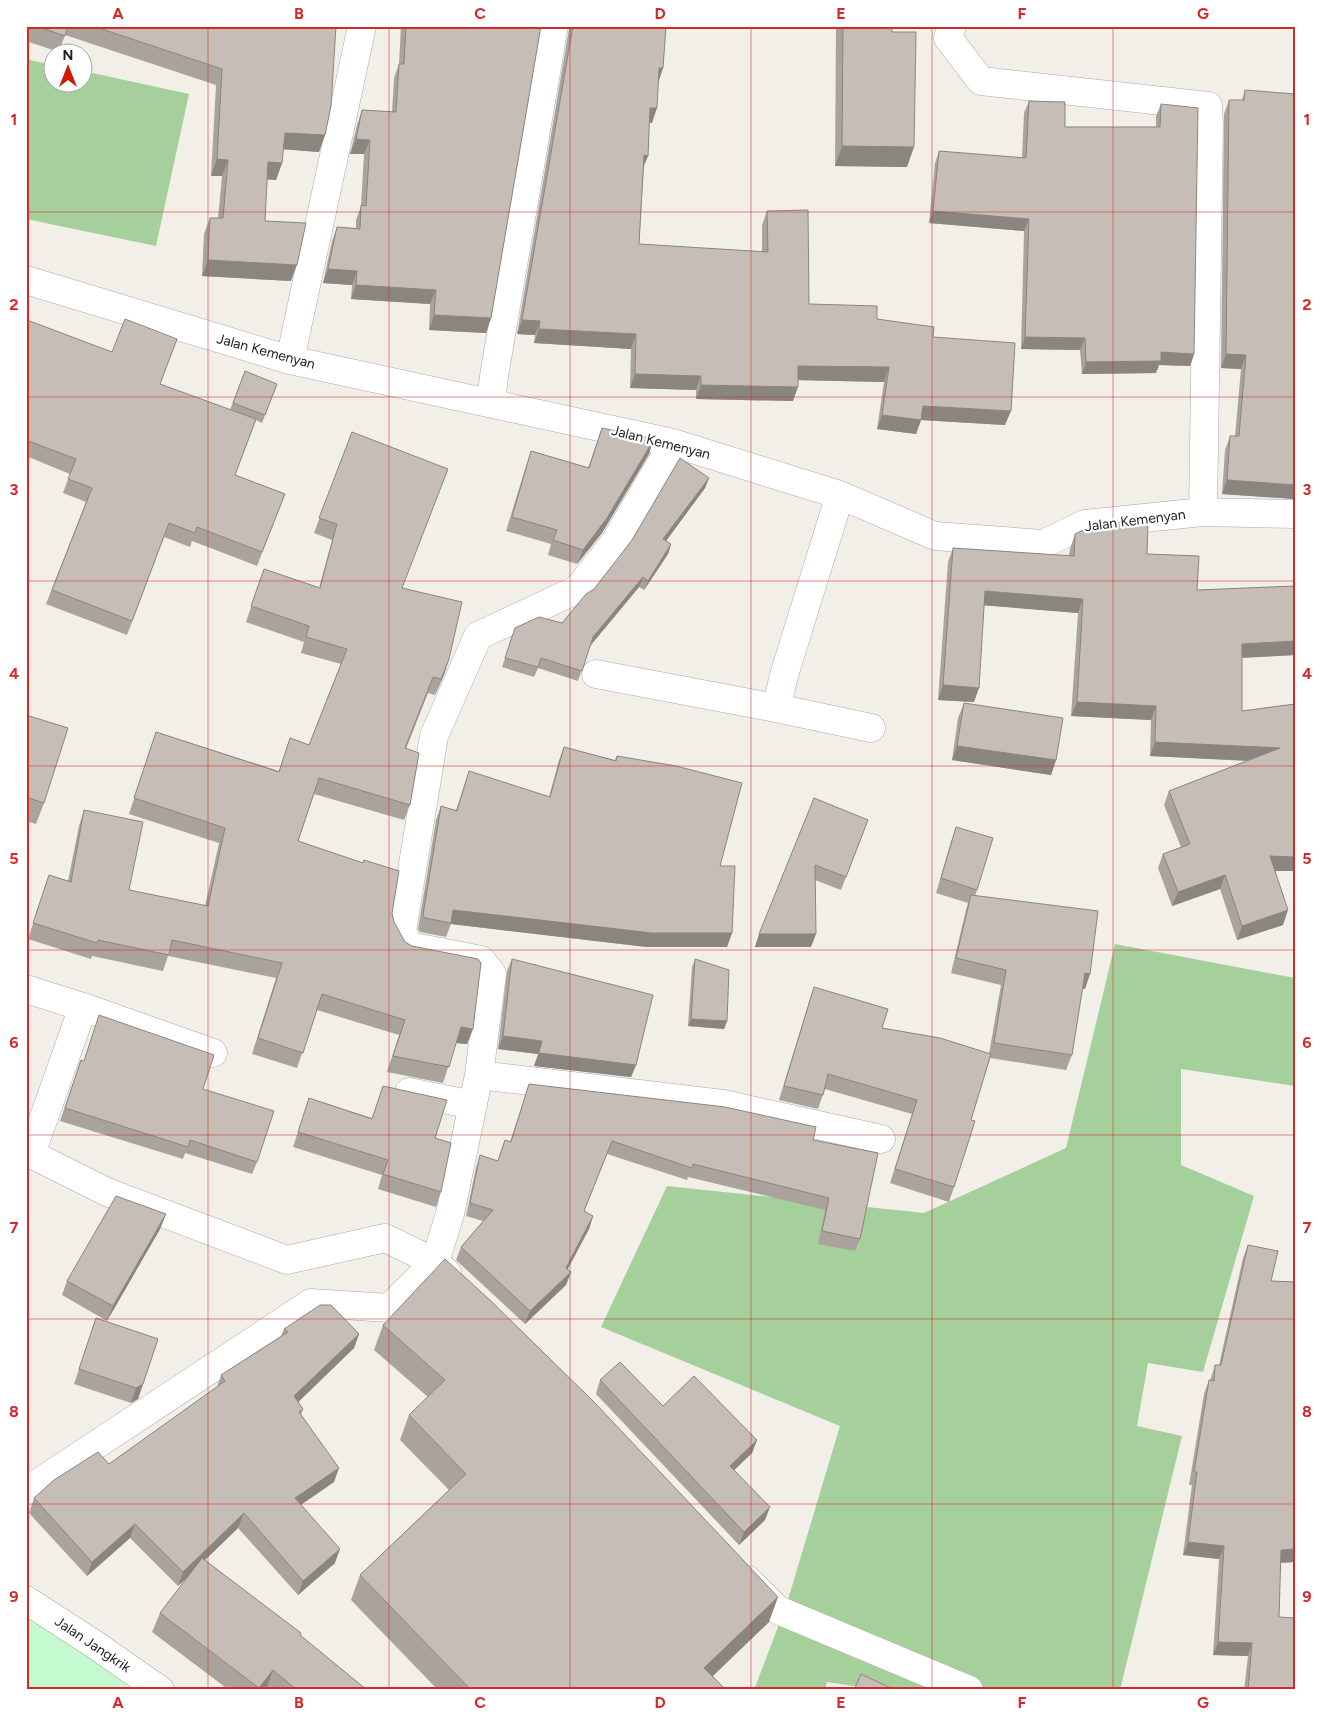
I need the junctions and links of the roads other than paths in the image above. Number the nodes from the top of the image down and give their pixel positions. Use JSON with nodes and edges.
{"nodes":[{"id":1,"x":362,"y":26,"type":"edge"},
{"id":2,"x":554,"y":26,"type":"edge"},
{"id":3,"x":952,"y":26,"type":"edge"},
{"id":4,"x":26,"y":280,"type":"edge"},
{"id":5,"x":290,"y":360,"type":"junction"},
{"id":6,"x":491,"y":403,"type":"junction"},
{"id":7,"x":673,"y":443,"type":"junction"},
{"id":8,"x":840,"y":495,"type":"junction"},
{"id":9,"x":1203,"y":512,"type":"junction"},
{"id":10,"x":1295,"y":514,"type":"edge"},
{"id":11,"x":596,"y":674,"type":"dead end"},
{"id":12,"x":776,"y":708,"type":"junction"},
{"id":13,"x":871,"y":728,"type":"dead end"},
{"id":14,"x":26,"y":989,"type":"edge"},
{"id":15,"x":83,"y":1007,"type":"junction"},
{"id":16,"x":213,"y":1053,"type":"edge"},
{"id":17,"x":479,"y":1075,"type":"junction"},
{"id":18,"x":383,"y":1087,"type":"edge"},
{"id":19,"x":473,"y":1105,"type":"junction"},
{"id":20,"x":880,"y":1139,"type":"dead end"},
{"id":21,"x":435,"y":1262,"type":"junction"},
{"id":22,"x":464,"y":1288,"type":"edge"},
{"id":23,"x":26,"y":1491,"type":"edge"},
{"id":24,"x":732,"y":1562,"type":"edge"},
{"id":25,"x":26,"y":1600,"type":"edge"},
{"id":26,"x":160,"y":1690,"type":"edge"},
{"id":27,"x":968,"y":1690,"type":"edge"}],
"edges":[{"from":1,"to":5,"type":"street"},
{"from":2,"to":6,"type":"street"},
{"from":3,"to":9,"type":"street"},
{"from":4,"to":5,"type":"street","name":"Jalan Kemenyan"},
{"from":5,"to":6,"type":"street","name":"Jalan Kemenyan"},
{"from":6,"to":7,"type":"street","name":"Jalan Kemenyan"},
{"from":7,"to":8,"type":"street","name":"Jalan Kemenyan"},
{"from":7,"to":17,"type":"street"},
{"from":8,"to":9,"type":"street","name":"Jalan Kemenyan"},
{"from":8,"to":12,"type":"street"},
{"from":9,"to":10,"type":"street","name":"Jalan Kemenyan"},
{"from":11,"to":12,"type":"street"},
{"from":12,"to":13,"type":"street"},
{"from":14,"to":15,"type":"street"},
{"from":15,"to":16,"type":"street"},
{"from":15,"to":21,"type":"street"},
{"from":17,"to":19,"type":"street"},
{"from":17,"to":20,"type":"street"},
{"from":18,"to":19,"type":"street"},
{"from":19,"to":21,"type":"street"},
{"from":21,"to":22,"type":"street"},
{"from":21,"to":23,"type":"street"},
{"from":24,"to":27,"type":"street"},
{"from":25,"to":26,"type":"street","name":"Jalan Jangkrik"}]}
